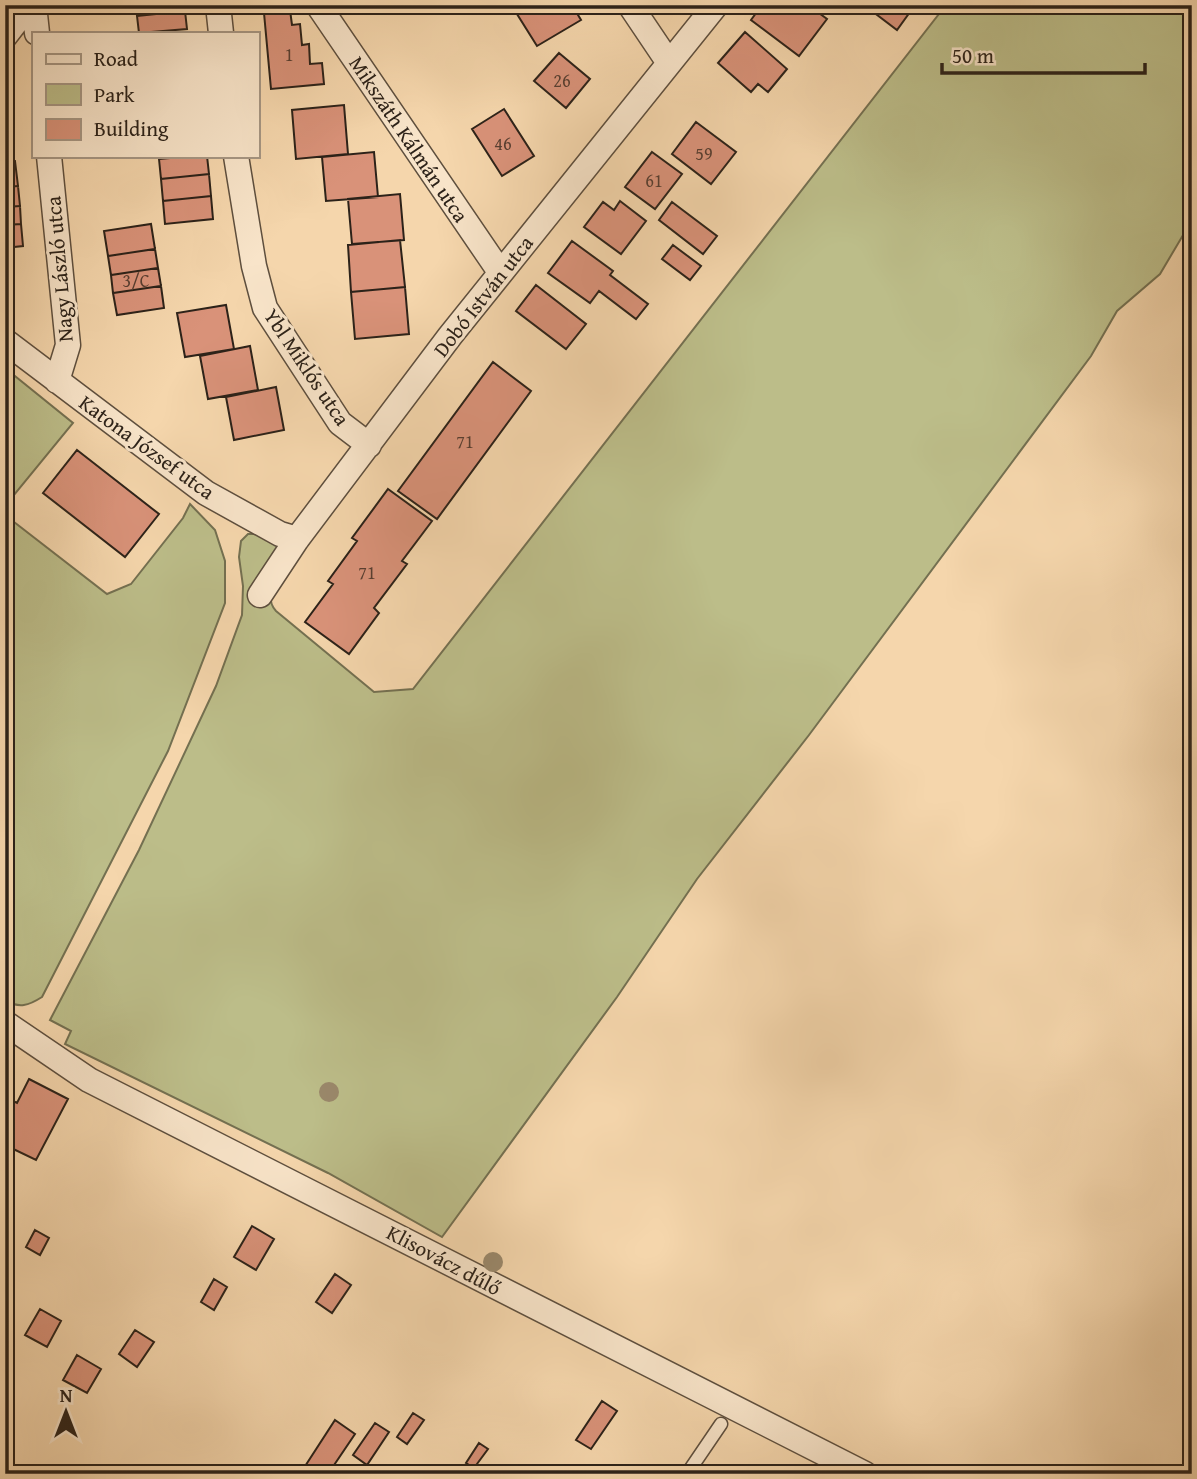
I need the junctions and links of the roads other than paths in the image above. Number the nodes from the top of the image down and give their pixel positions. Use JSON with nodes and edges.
{"nodes":[{"id":1,"x":32,"y":5,"type":"edge"},
{"id":2,"x":218,"y":5,"type":"edge"},
{"id":3,"x":318,"y":5,"type":"edge"},
{"id":4,"x":631,"y":5,"type":"edge"},
{"id":5,"x":716,"y":5,"type":"edge"},
{"id":6,"x":37,"y":32,"type":"edge"},
{"id":7,"x":222,"y":32,"type":"edge"},
{"id":8,"x":5,"y":37,"type":"edge"},
{"id":9,"x":669,"y":63,"type":"junction"},
{"id":10,"x":49,"y":158,"type":"edge"},
{"id":11,"x":236,"y":158,"type":"edge"},
{"id":12,"x":500,"y":272,"type":"junction"},
{"id":13,"x":5,"y":341,"type":"edge"},
{"id":14,"x":57,"y":381,"type":"junction"},
{"id":15,"x":369,"y":445,"type":"junction"},
{"id":16,"x":297,"y":539,"type":"junction"},
{"id":17,"x":260,"y":594,"type":"dead end"},
{"id":18,"x":5,"y":1023,"type":"edge"},
{"id":19,"x":721,"y":1424,"type":"dead end"},
{"id":20,"x":687,"y":1474,"type":"edge"},
{"id":21,"x":866,"y":1474,"type":"edge"}],
"edges":[{"from":1,"to":6,"type":"street"},
{"from":1,"to":8,"type":"street"},
{"from":2,"to":7,"type":"street"},
{"from":3,"to":12,"type":"street","name":"Mikszáth Kálmán utca"},
{"from":4,"to":9,"type":"street"},
{"from":5,"to":9,"type":"street","name":"Dobó István utca"},
{"from":9,"to":12,"type":"street","name":"Dobó István utca"},
{"from":10,"to":14,"type":"street","name":"Nagy László utca"},
{"from":11,"to":15,"type":"street","name":"Ybl Miklós utca"},
{"from":12,"to":15,"type":"street","name":"Dobó István utca"},
{"from":13,"to":14,"type":"street","name":"Katona József utca"},
{"from":14,"to":16,"type":"street","name":"Katona József utca"},
{"from":15,"to":16,"type":"street","name":"Dobó István utca"},
{"from":16,"to":17,"type":"street","name":"Dobó István utca"},
{"from":18,"to":21,"type":"street","name":"Klisovácz dűlő"},
{"from":19,"to":20,"type":"lane"}]}
